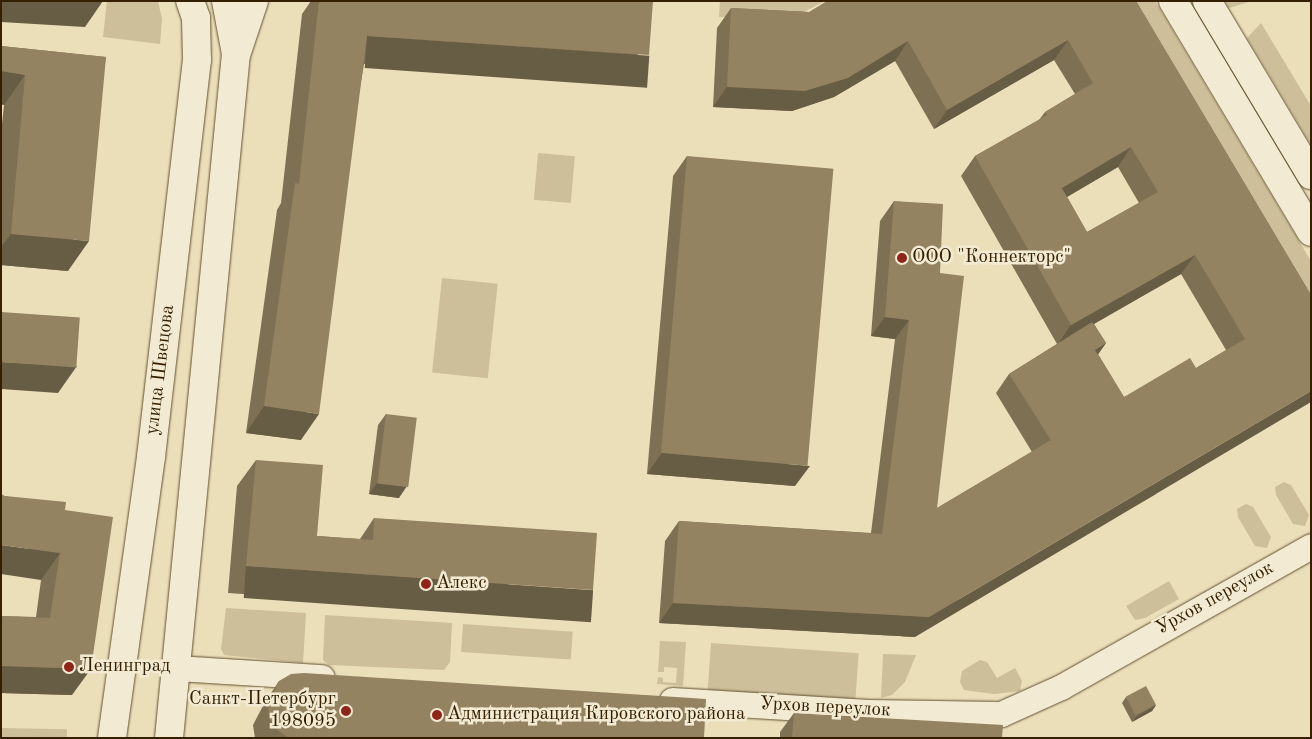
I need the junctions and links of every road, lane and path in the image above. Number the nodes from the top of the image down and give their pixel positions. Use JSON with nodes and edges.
{"nodes":[{"id":1,"x":190,"y":1,"type":"edge"},
{"id":2,"x":226,"y":1,"type":"edge"},
{"id":3,"x":254,"y":1,"type":"edge"},
{"id":4,"x":1173,"y":1,"type":"edge"},
{"id":5,"x":1207,"y":1,"type":"edge"},
{"id":6,"x":236,"y":54,"type":"junction"},
{"id":7,"x":1311,"y":175,"type":"edge"},
{"id":8,"x":1311,"y":232,"type":"edge"},
{"id":9,"x":1311,"y":546,"type":"edge"},
{"id":10,"x":177,"y":668,"type":"junction"},
{"id":11,"x":349,"y":679,"type":"edge"},
{"id":12,"x":650,"y":698,"type":"edge"},
{"id":13,"x":112,"y":738,"type":"edge"},
{"id":14,"x":169,"y":738,"type":"edge"}],
"edges":[{"from":1,"to":13,"type":"street","name":"улица Швецова"},
{"from":2,"to":6,"type":"street"},
{"from":3,"to":6,"type":"street"},
{"from":4,"to":8,"type":"street"},
{"from":5,"to":7,"type":"street"},
{"from":6,"to":10,"type":"street"},
{"from":9,"to":12,"type":"street","name":"Урхов переулок"},
{"from":10,"to":11,"type":"street"},
{"from":10,"to":14,"type":"street"}]}
